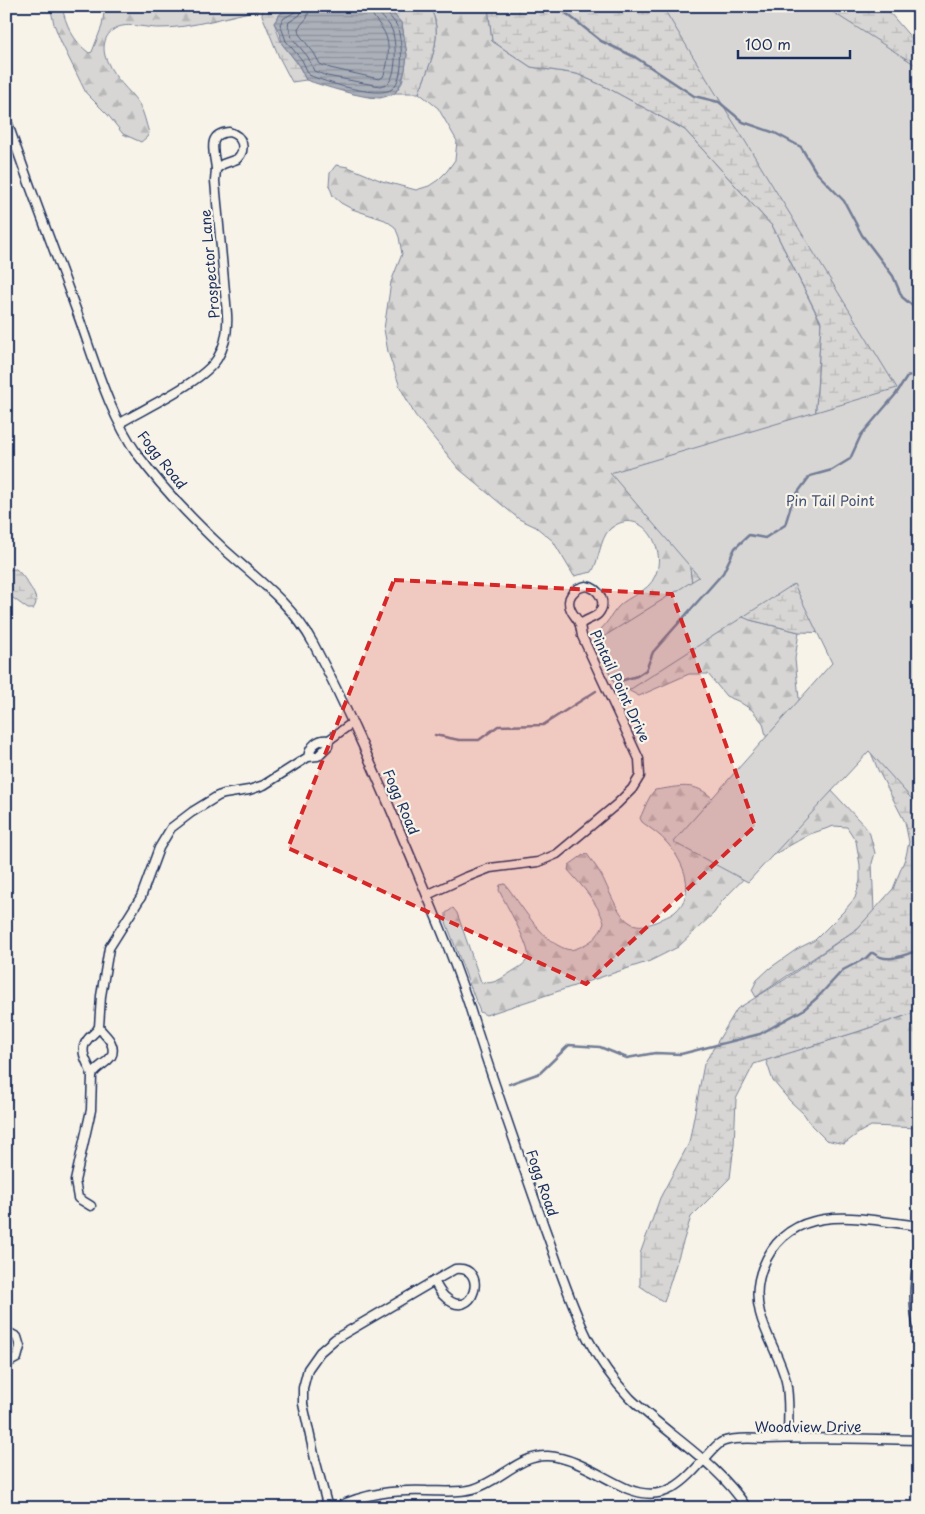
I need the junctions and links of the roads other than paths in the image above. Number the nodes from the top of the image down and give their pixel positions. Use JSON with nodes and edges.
{"nodes":[{"id":1,"x":6,"y":118,"type":"edge"},
{"id":2,"x":216,"y":169,"type":"junction"},
{"id":3,"x":120,"y":422,"type":"junction"},
{"id":4,"x":580,"y":624,"type":"junction"},
{"id":5,"x":352,"y":723,"type":"junction"},
{"id":6,"x":329,"y":740,"type":"junction"},
{"id":7,"x":308,"y":756,"type":"junction"},
{"id":8,"x":427,"y":895,"type":"junction"},
{"id":9,"x":99,"y":1027,"type":"junction"},
{"id":10,"x":92,"y":1075,"type":"junction"},
{"id":11,"x":91,"y":1206,"type":"dead end"},
{"id":12,"x":919,"y":1226,"type":"edge"},
{"id":13,"x":919,"y":1246,"type":"edge"},
{"id":14,"x":434,"y":1281,"type":"junction"},
{"id":15,"x":6,"y":1331,"type":"edge"},
{"id":16,"x":919,"y":1332,"type":"edge"},
{"id":17,"x":6,"y":1364,"type":"edge"},
{"id":18,"x":919,"y":1370,"type":"edge"},
{"id":19,"x":919,"y":1379,"type":"edge"},
{"id":20,"x":788,"y":1438,"type":"junction"},
{"id":21,"x":919,"y":1440,"type":"edge"},
{"id":22,"x":704,"y":1460,"type":"junction"},
{"id":23,"x":328,"y":1508,"type":"edge"},
{"id":24,"x":335,"y":1508,"type":"edge"},
{"id":25,"x":747,"y":1508,"type":"edge"}],
"edges":[{"from":1,"to":3,"type":"street","name":"Fogg Road"},
{"from":2,"to":2,"type":"street","name":"Prospector Lane"},
{"from":2,"to":3,"type":"street","name":"Prospector Lane"},
{"from":3,"to":5,"type":"street","name":"Fogg Road"},
{"from":4,"to":4,"type":"street","name":"Pintail Point Drive"},
{"from":4,"to":8,"type":"street","name":"Pintail Point Drive"},
{"from":5,"to":6,"type":"street"},
{"from":5,"to":8,"type":"street","name":"Fogg Road"},
{"from":6,"to":7,"type":"street"},
{"from":6,"to":7,"type":"street"},
{"from":7,"to":9,"type":"street"},
{"from":8,"to":22,"type":"street","name":"Fogg Road"},
{"from":9,"to":10,"type":"street"},
{"from":9,"to":10,"type":"street"},
{"from":10,"to":11,"type":"street"},
{"from":12,"to":20,"type":"street"},
{"from":13,"to":16,"type":"street"},
{"from":14,"to":14,"type":"street"},
{"from":14,"to":23,"type":"street"},
{"from":15,"to":17,"type":"street"},
{"from":18,"to":19,"type":"street"},
{"from":20,"to":21,"type":"street","name":"Woodview Drive"},
{"from":20,"to":22,"type":"street","name":"Woodview Drive"},
{"from":22,"to":24,"type":"street","name":"Woodview Drive"},
{"from":22,"to":25,"type":"street","name":"Fogg Road"}]}
